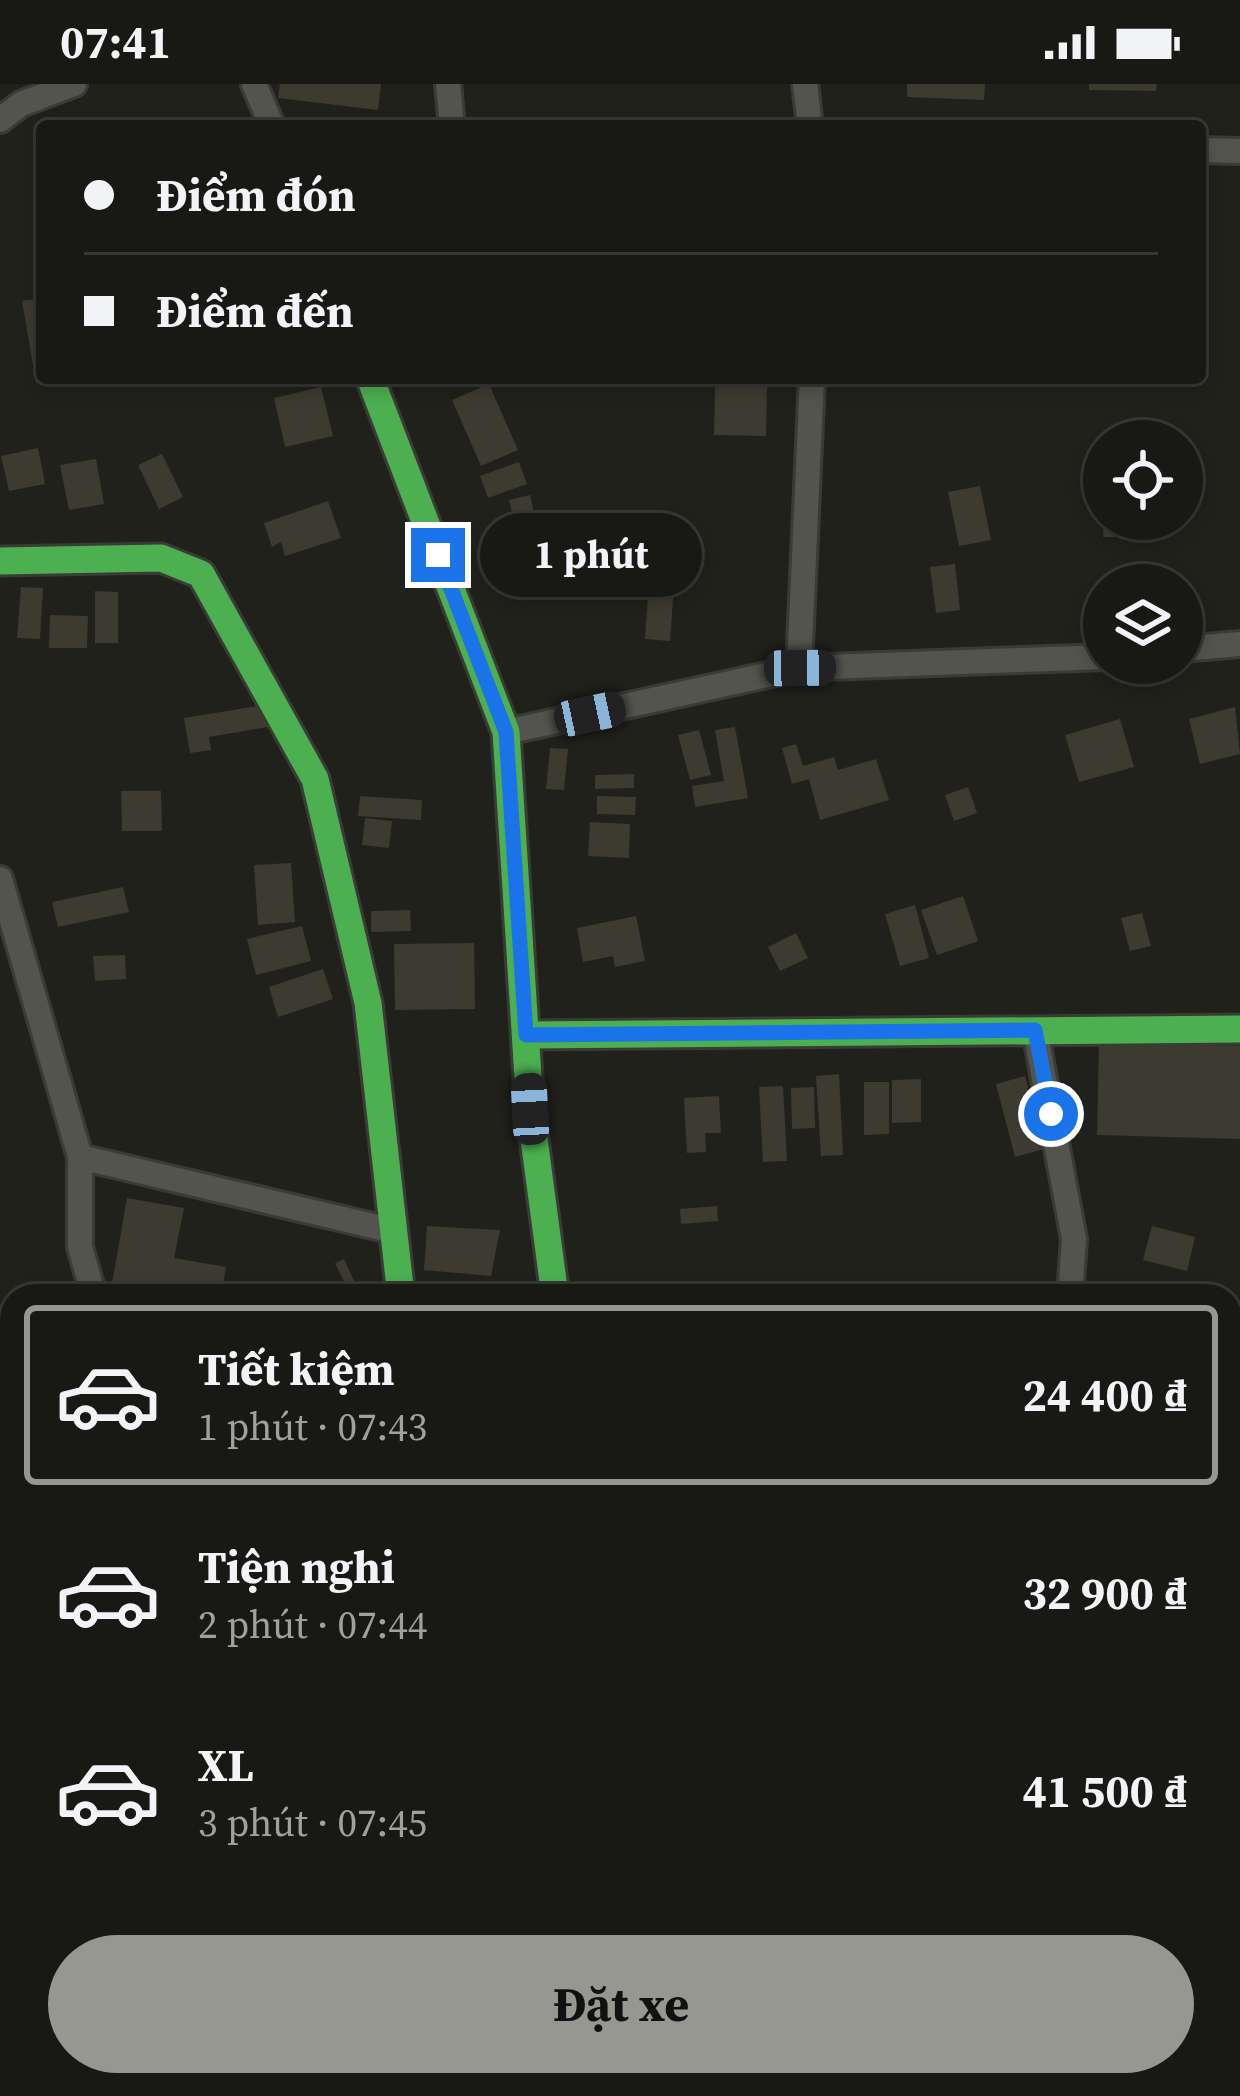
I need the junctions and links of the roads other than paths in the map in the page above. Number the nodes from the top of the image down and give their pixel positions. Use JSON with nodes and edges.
{"nodes":[{"id":1,"x":74,"y":84,"type":"edge"},
{"id":2,"x":254,"y":84,"type":"edge"},
{"id":3,"x":448,"y":84,"type":"edge"},
{"id":4,"x":805,"y":84,"type":"edge"},
{"id":5,"x":0,"y":120,"type":"edge"},
{"id":6,"x":269,"y":120,"type":"edge"},
{"id":7,"x":451,"y":120,"type":"edge"},
{"id":8,"x":809,"y":120,"type":"edge"},
{"id":9,"x":1206,"y":151,"type":"edge"},
{"id":10,"x":1240,"y":151,"type":"edge"},
{"id":11,"x":372,"y":384,"type":"edge"},
{"id":12,"x":812,"y":384,"type":"edge"},
{"id":13,"x":0,"y":561,"type":"edge"},
{"id":14,"x":1240,"y":644,"type":"edge"},
{"id":15,"x":1203,"y":647,"type":"edge"},
{"id":16,"x":1083,"y":659,"type":"edge"},
{"id":17,"x":800,"y":668,"type":"junction"},
{"id":18,"x":506,"y":732,"type":"junction"},
{"id":19,"x":0,"y":879,"type":"edge"},
{"id":20,"x":1240,"y":1029,"type":"edge"},
{"id":21,"x":1035,"y":1030,"type":"junction"},
{"id":22,"x":526,"y":1035,"type":"junction"},
{"id":23,"x":80,"y":1157,"type":"junction"},
{"id":24,"x":394,"y":1231,"type":"junction"},
{"id":25,"x":91,"y":1284,"type":"edge"},
{"id":26,"x":400,"y":1284,"type":"edge"},
{"id":27,"x":553,"y":1284,"type":"edge"},
{"id":28,"x":1071,"y":1284,"type":"edge"}],
"edges":[{"from":1,"to":5,"type":"street"},
{"from":2,"to":6,"type":"street"},
{"from":3,"to":7,"type":"street"},
{"from":4,"to":8,"type":"street"},
{"from":9,"to":10,"type":"street"},
{"from":11,"to":18,"type":"street"},
{"from":12,"to":17,"type":"street"},
{"from":13,"to":24,"type":"street"},
{"from":14,"to":15,"type":"street"},
{"from":16,"to":17,"type":"street"},
{"from":17,"to":18,"type":"street"},
{"from":18,"to":22,"type":"street"},
{"from":19,"to":23,"type":"street"},
{"from":20,"to":21,"type":"street"},
{"from":21,"to":22,"type":"street"},
{"from":21,"to":28,"type":"street"},
{"from":22,"to":27,"type":"street"},
{"from":23,"to":24,"type":"street"},
{"from":23,"to":25,"type":"street"},
{"from":24,"to":26,"type":"street"}]}
